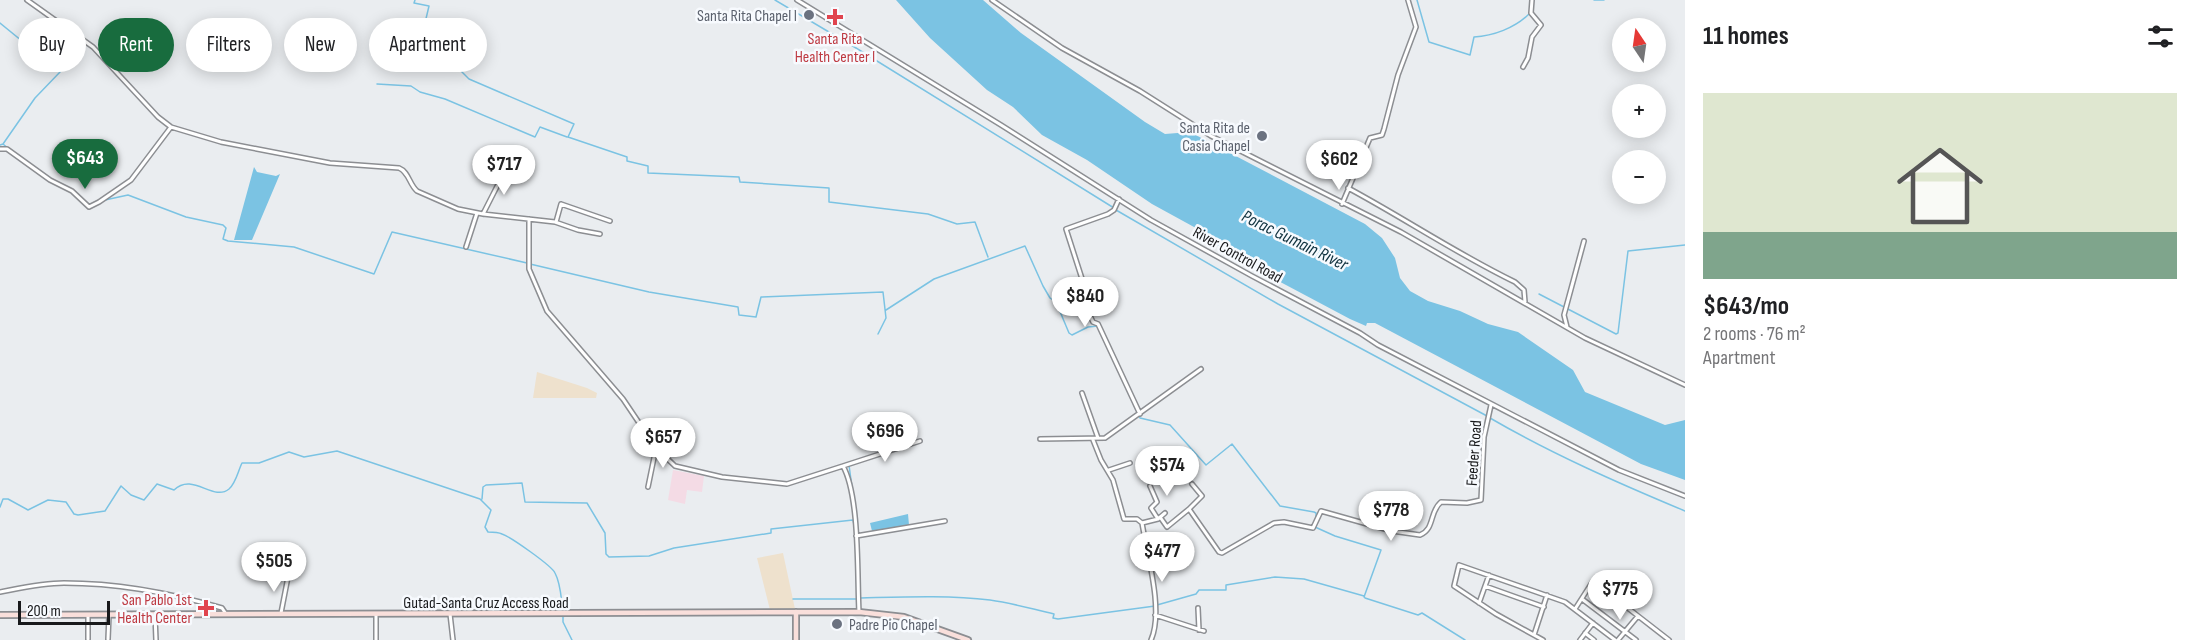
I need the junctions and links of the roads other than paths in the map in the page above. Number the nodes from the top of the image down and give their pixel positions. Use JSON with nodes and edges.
{"nodes":[{"id":1,"x":27,"y":0,"type":"edge"},
{"id":2,"x":797,"y":0,"type":"edge"},
{"id":3,"x":992,"y":0,"type":"edge"},
{"id":4,"x":1408,"y":0,"type":"edge"},
{"id":5,"x":1532,"y":0,"type":"edge"},
{"id":6,"x":1523,"y":67,"type":"dead end"},
{"id":7,"x":171,"y":127,"type":"junction"},
{"id":8,"x":0,"y":149,"type":"edge"},
{"id":9,"x":510,"y":161,"type":"dead end"},
{"id":10,"x":1348,"y":188,"type":"junction"},
{"id":11,"x":1119,"y":199,"type":"junction"},
{"id":12,"x":1342,"y":204,"type":"junction"},
{"id":13,"x":477,"y":213,"type":"junction"},
{"id":14,"x":483,"y":214,"type":"junction"},
{"id":15,"x":528,"y":219,"type":"junction"},
{"id":16,"x":610,"y":220,"type":"dead end"},
{"id":17,"x":555,"y":222,"type":"junction"},
{"id":18,"x":600,"y":234,"type":"dead end"},
{"id":19,"x":1584,"y":242,"type":"dead end"},
{"id":20,"x":466,"y":246,"type":"dead end"},
{"id":21,"x":1526,"y":304,"type":"junction"},
{"id":22,"x":1567,"y":327,"type":"junction"},
{"id":23,"x":1201,"y":369,"type":"dead end"},
{"id":24,"x":1685,"y":385,"type":"edge"},
{"id":25,"x":1082,"y":393,"type":"dead end"},
{"id":26,"x":1491,"y":404,"type":"junction"},
{"id":27,"x":1139,"y":415,"type":"junction"},
{"id":28,"x":1098,"y":438,"type":"junction"},
{"id":29,"x":1040,"y":439,"type":"dead end"},
{"id":30,"x":1093,"y":440,"type":"junction"},
{"id":31,"x":920,"y":441,"type":"dead end"},
{"id":32,"x":656,"y":448,"type":"junction"},
{"id":33,"x":1130,"y":463,"type":"dead end"},
{"id":34,"x":843,"y":466,"type":"junction"},
{"id":35,"x":1108,"y":470,"type":"junction"},
{"id":36,"x":1192,"y":484,"type":"dead end"},
{"id":37,"x":1150,"y":486,"type":"dead end"},
{"id":38,"x":648,"y":487,"type":"dead end"},
{"id":39,"x":1685,"y":496,"type":"edge"},
{"id":40,"x":1189,"y":509,"type":"junction"},
{"id":41,"x":1165,"y":513,"type":"dead end"},
{"id":42,"x":1159,"y":518,"type":"junction"},
{"id":43,"x":945,"y":521,"type":"dead end"},
{"id":44,"x":1142,"y":523,"type":"junction"},
{"id":45,"x":856,"y":536,"type":"junction"},
{"id":46,"x":1489,"y":575,"type":"junction"},
{"id":47,"x":288,"y":577,"type":"dead end"},
{"id":48,"x":1485,"y":586,"type":"junction"},
{"id":49,"x":0,"y":592,"type":"edge"},
{"id":50,"x":1547,"y":595,"type":"junction"},
{"id":51,"x":1581,"y":599,"type":"junction"},
{"id":52,"x":1479,"y":603,"type":"junction"},
{"id":53,"x":1544,"y":607,"type":"junction"},
{"id":54,"x":1198,"y":608,"type":"dead end"},
{"id":55,"x":1575,"y":609,"type":"junction"},
{"id":56,"x":796,"y":612,"type":"junction"},
{"id":57,"x":859,"y":612,"type":"junction"},
{"id":58,"x":226,"y":614,"type":"junction"},
{"id":59,"x":281,"y":614,"type":"junction"},
{"id":60,"x":376,"y":614,"type":"junction"},
{"id":61,"x":450,"y":614,"type":"junction"},
{"id":62,"x":0,"y":615,"type":"edge"},
{"id":63,"x":88,"y":615,"type":"junction"},
{"id":64,"x":109,"y":615,"type":"junction"},
{"id":65,"x":155,"y":615,"type":"junction"},
{"id":66,"x":1155,"y":615,"type":"junction"},
{"id":67,"x":1638,"y":616,"type":"junction"},
{"id":68,"x":1593,"y":623,"type":"junction"},
{"id":69,"x":1625,"y":632,"type":"junction"},
{"id":70,"x":1585,"y":633,"type":"junction"},
{"id":71,"x":1534,"y":635,"type":"junction"},
{"id":72,"x":88,"y":639,"type":"edge"},
{"id":73,"x":108,"y":639,"type":"edge"},
{"id":74,"x":156,"y":640,"type":"edge"},
{"id":75,"x":376,"y":640,"type":"edge"},
{"id":76,"x":453,"y":640,"type":"edge"},
{"id":77,"x":796,"y":640,"type":"edge"},
{"id":78,"x":968,"y":640,"type":"edge"},
{"id":79,"x":1151,"y":640,"type":"edge"},
{"id":80,"x":1543,"y":640,"type":"edge"},
{"id":81,"x":1580,"y":640,"type":"edge"},
{"id":82,"x":1594,"y":640,"type":"edge"},
{"id":83,"x":1617,"y":640,"type":"edge"},
{"id":84,"x":1636,"y":640,"type":"edge"},
{"id":85,"x":1670,"y":640,"type":"edge"}],
"edges":[{"from":1,"to":7,"type":"street"},
{"from":2,"to":11,"type":"street","name":"River Control Road"},
{"from":3,"to":12,"type":"street"},
{"from":4,"to":10,"type":"street"},
{"from":5,"to":6,"type":"street"},
{"from":7,"to":8,"type":"street"},
{"from":7,"to":13,"type":"street"},
{"from":9,"to":14,"type":"street"},
{"from":10,"to":12,"type":"street"},
{"from":10,"to":21,"type":"street"},
{"from":11,"to":26,"type":"street","name":"River Control Road"},
{"from":11,"to":27,"type":"street"},
{"from":12,"to":21,"type":"street"},
{"from":13,"to":14,"type":"street"},
{"from":13,"to":20,"type":"street"},
{"from":14,"to":15,"type":"street"},
{"from":15,"to":17,"type":"street"},
{"from":15,"to":32,"type":"street"},
{"from":16,"to":17,"type":"street"},
{"from":17,"to":18,"type":"street"},
{"from":19,"to":22,"type":"street"},
{"from":21,"to":22,"type":"street"},
{"from":22,"to":24,"type":"street"},
{"from":23,"to":27,"type":"street"},
{"from":25,"to":28,"type":"street"},
{"from":26,"to":39,"type":"street","name":"River Control Road"},
{"from":26,"to":40,"type":"street","name":"Feeder Road"},
{"from":27,"to":28,"type":"street"},
{"from":28,"to":30,"type":"street"},
{"from":29,"to":30,"type":"street"},
{"from":30,"to":35,"type":"street"},
{"from":31,"to":34,"type":"street"},
{"from":32,"to":34,"type":"street"},
{"from":32,"to":38,"type":"street"},
{"from":33,"to":35,"type":"street"},
{"from":34,"to":45,"type":"street"},
{"from":35,"to":44,"type":"street"},
{"from":36,"to":40,"type":"street"},
{"from":37,"to":42,"type":"street"},
{"from":40,"to":42,"type":"street"},
{"from":41,"to":42,"type":"street"},
{"from":42,"to":44,"type":"street"},
{"from":43,"to":45,"type":"street"},
{"from":44,"to":66,"type":"street"},
{"from":45,"to":57,"type":"street"},
{"from":46,"to":48,"type":"street"},
{"from":46,"to":50,"type":"street"},
{"from":46,"to":52,"type":"street"},
{"from":47,"to":59,"type":"street"},
{"from":48,"to":52,"type":"street"},
{"from":48,"to":53,"type":"street"},
{"from":49,"to":58,"type":"street"},
{"from":50,"to":53,"type":"street"},
{"from":50,"to":55,"type":"street"},
{"from":51,"to":55,"type":"street"},
{"from":51,"to":67,"type":"street"},
{"from":51,"to":69,"type":"street"},
{"from":52,"to":71,"type":"street"},
{"from":53,"to":71,"type":"street"},
{"from":54,"to":66,"type":"street"},
{"from":55,"to":68,"type":"street"},
{"from":56,"to":57,"type":"main road","name":"Gutad-Santa Cruz Access Road"},
{"from":56,"to":61,"type":"main road","name":"Gutad-Santa Cruz Access Road"},
{"from":56,"to":77,"type":"main road"},
{"from":57,"to":78,"type":"main road","name":"Gutad-Santa Cruz Access Road"},
{"from":58,"to":59,"type":"main road","name":"Gutad-Santa Cruz Access Road"},
{"from":58,"to":65,"type":"main road","name":"Gutad-Santa Cruz Access Road"},
{"from":59,"to":60,"type":"main road","name":"Gutad-Santa Cruz Access Road"},
{"from":60,"to":61,"type":"main road","name":"Gutad-Santa Cruz Access Road"},
{"from":60,"to":75,"type":"street"},
{"from":61,"to":76,"type":"street"},
{"from":62,"to":63,"type":"main road","name":"Gutad-Santa Cruz Access Road"},
{"from":63,"to":64,"type":"main road","name":"Gutad-Santa Cruz Access Road"},
{"from":63,"to":72,"type":"street"},
{"from":64,"to":65,"type":"main road","name":"Gutad-Santa Cruz Access Road"},
{"from":64,"to":73,"type":"street"},
{"from":65,"to":74,"type":"street"},
{"from":66,"to":79,"type":"street"},
{"from":67,"to":69,"type":"street"},
{"from":67,"to":85,"type":"street"},
{"from":68,"to":70,"type":"street"},
{"from":68,"to":83,"type":"street"},
{"from":69,"to":83,"type":"street"},
{"from":69,"to":84,"type":"street"},
{"from":70,"to":81,"type":"street"},
{"from":70,"to":82,"type":"street"},
{"from":71,"to":80,"type":"street"}]}
